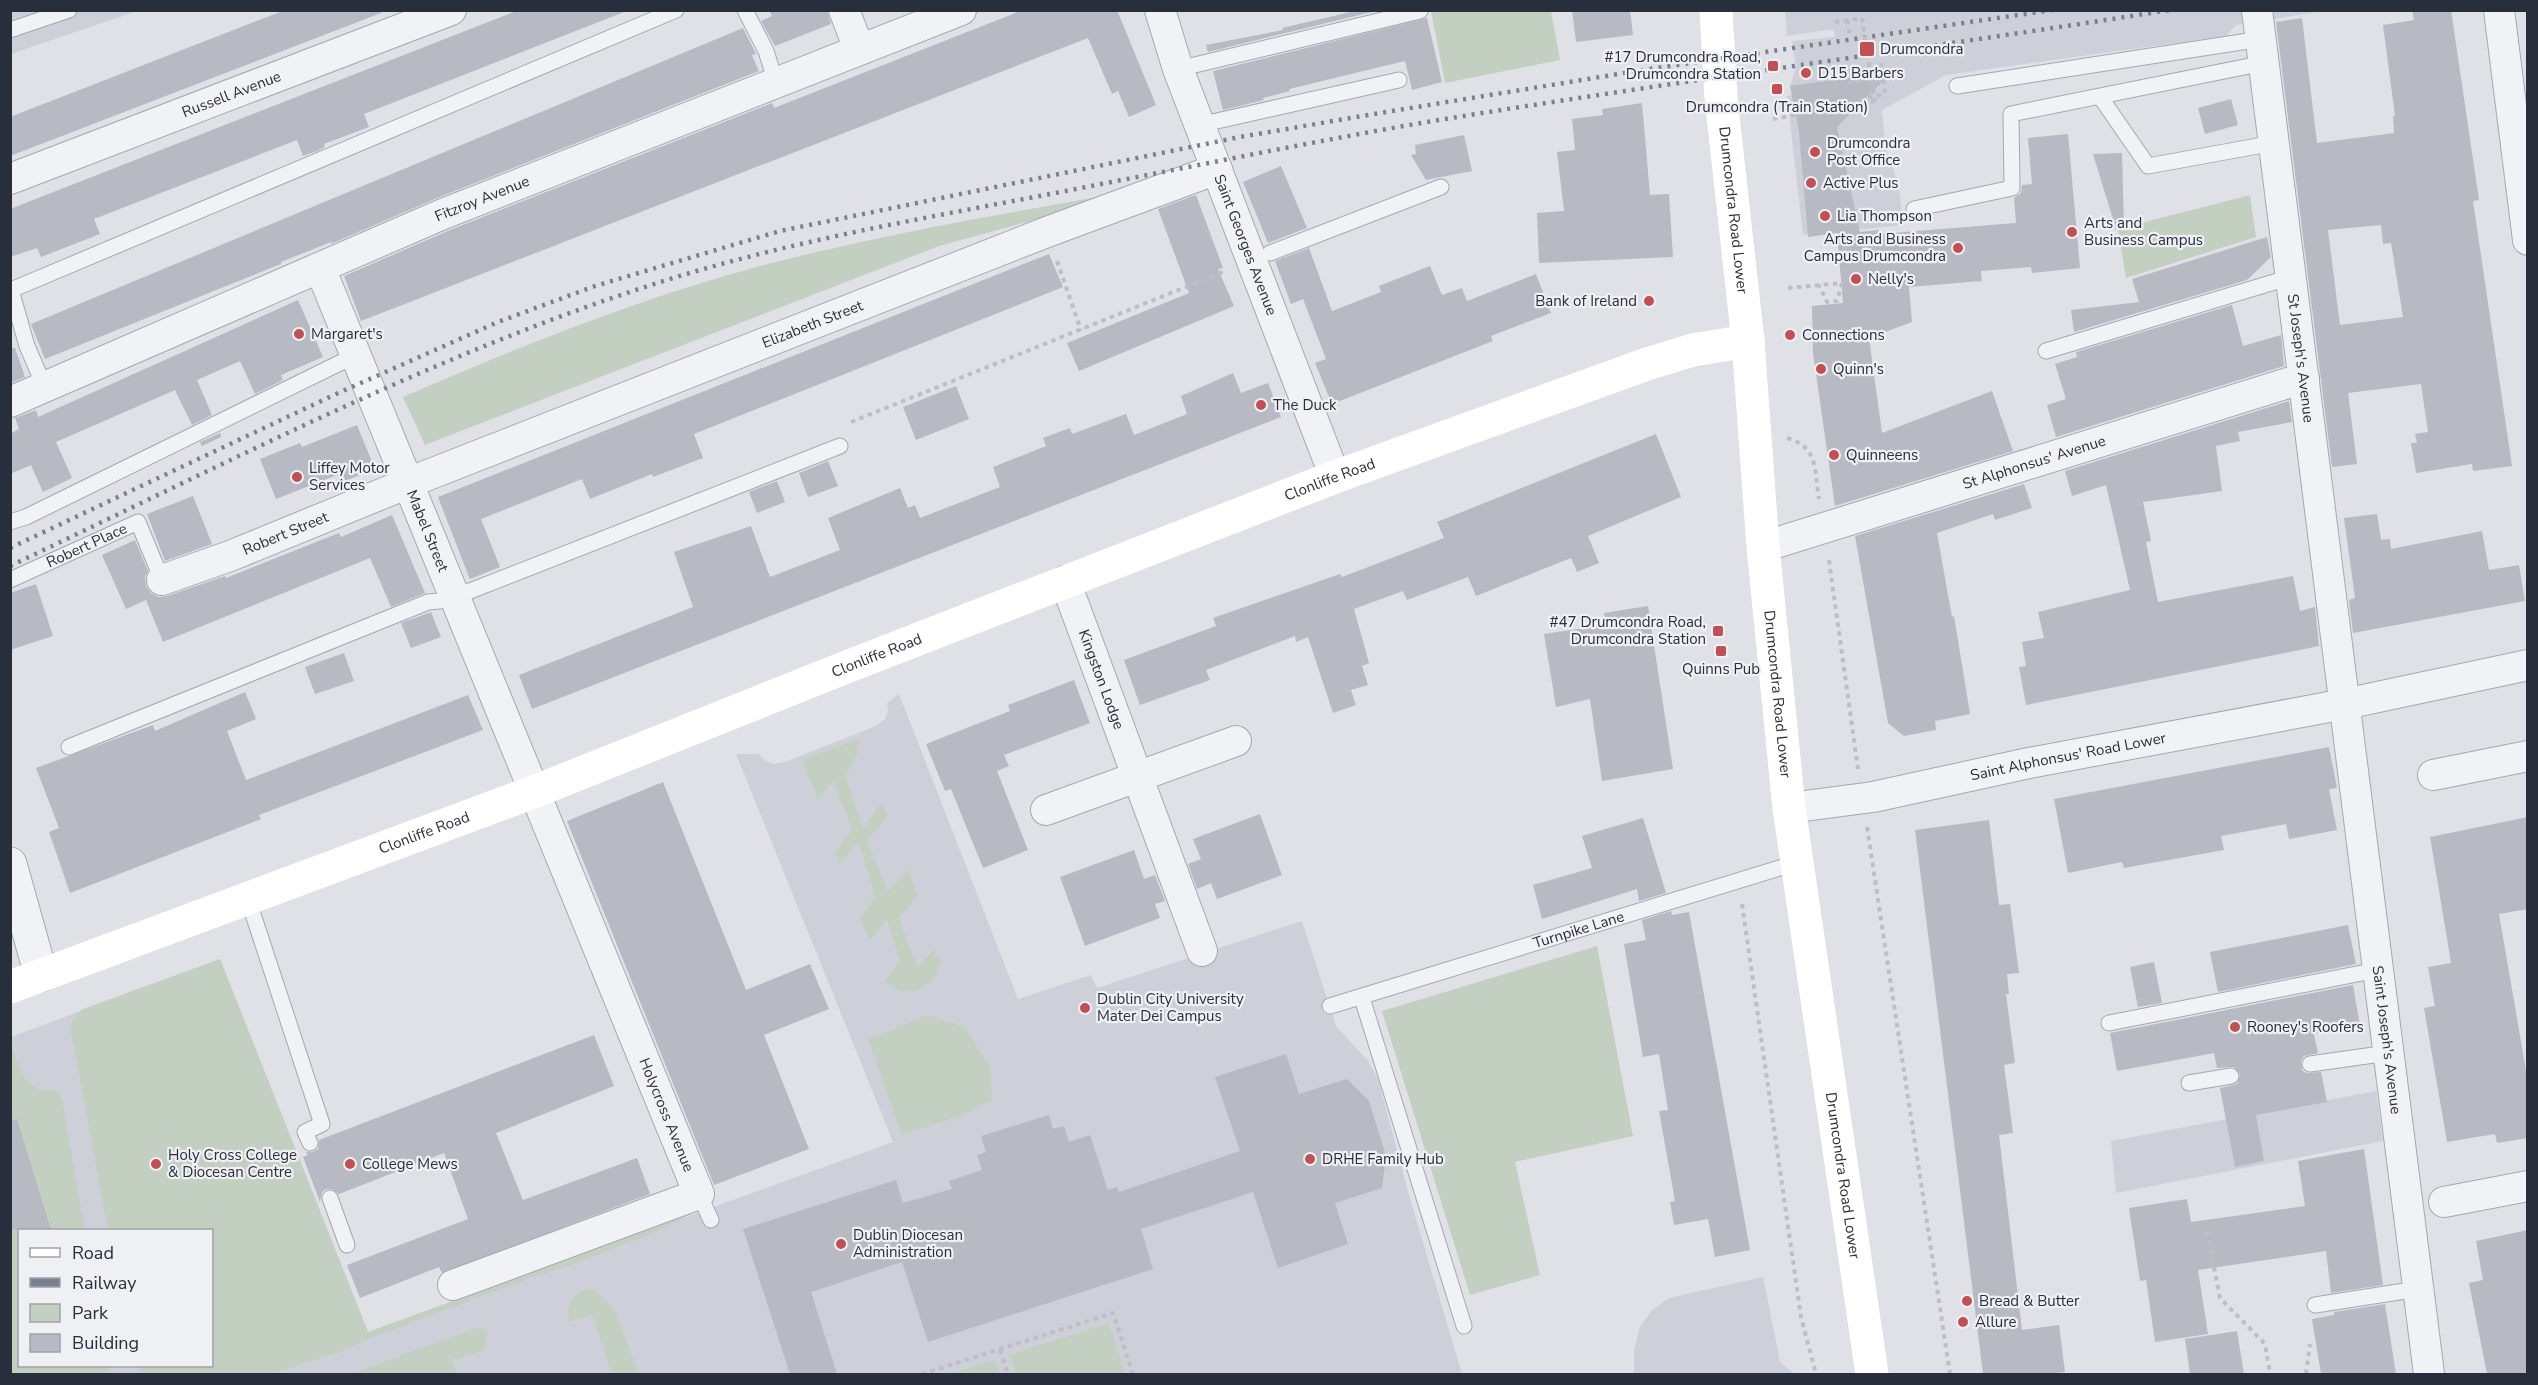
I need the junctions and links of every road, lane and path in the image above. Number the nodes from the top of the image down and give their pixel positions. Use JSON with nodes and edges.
{"nodes":[{"id":1,"x":69,"y":10,"type":"edge"},
{"id":2,"x":451,"y":10,"type":"edge"},
{"id":3,"x":676,"y":10,"type":"edge"},
{"id":4,"x":745,"y":10,"type":"edge"},
{"id":5,"x":844,"y":10,"type":"edge"},
{"id":6,"x":1160,"y":10,"type":"edge"},
{"id":7,"x":1716,"y":10,"type":"edge"},
{"id":8,"x":2499,"y":10,"type":"edge"},
{"id":9,"x":1420,"y":11,"type":"edge"},
{"id":10,"x":948,"y":13,"type":"edge"},
{"id":11,"x":1847,"y":20,"type":"junction"},
{"id":12,"x":1835,"y":22,"type":"dead end"},
{"id":13,"x":10,"y":30,"type":"edge"},
{"id":14,"x":1850,"y":35,"type":"dead end"},
{"id":15,"x":2261,"y":37,"type":"edge"},
{"id":16,"x":859,"y":49,"type":"junction"},
{"id":17,"x":1881,"y":63,"type":"dead end"},
{"id":18,"x":1178,"y":69,"type":"junction"},
{"id":19,"x":1883,"y":78,"type":"junction"},
{"id":20,"x":1399,"y":80,"type":"dead end"},
{"id":21,"x":1872,"y":81,"type":"junction"},
{"id":22,"x":776,"y":83,"type":"junction"},
{"id":23,"x":1848,"y":83,"type":"dead end"},
{"id":24,"x":1957,"y":86,"type":"dead end"},
{"id":25,"x":2101,"y":98,"type":"junction"},
{"id":26,"x":1796,"y":115,"type":"dead end"},
{"id":27,"x":1773,"y":119,"type":"dead end"},
{"id":28,"x":1199,"y":125,"type":"junction"},
{"id":29,"x":2274,"y":143,"type":"junction"},
{"id":30,"x":1217,"y":169,"type":"junction"},
{"id":31,"x":10,"y":179,"type":"edge"},
{"id":32,"x":1442,"y":187,"type":"dead end"},
{"id":33,"x":1914,"y":209,"type":"dead end"},
{"id":34,"x":2528,"y":240,"type":"edge"},
{"id":35,"x":1055,"y":253,"type":"dead end"},
{"id":36,"x":1270,"y":253,"type":"dead end"},
{"id":37,"x":320,"y":268,"type":"junction"},
{"id":38,"x":1231,"y":269,"type":"dead end"},
{"id":39,"x":2291,"y":277,"type":"junction"},
{"id":40,"x":1819,"y":285,"type":"junction"},
{"id":41,"x":1788,"y":288,"type":"dead end"},
{"id":42,"x":1081,"y":330,"type":"junction"},
{"id":43,"x":1748,"y":341,"type":"junction"},
{"id":44,"x":2046,"y":351,"type":"dead end"},
{"id":45,"x":356,"y":355,"type":"junction"},
{"id":46,"x":2304,"y":378,"type":"junction"},
{"id":47,"x":45,"y":388,"type":"junction"},
{"id":48,"x":10,"y":402,"type":"edge"},
{"id":49,"x":851,"y":422,"type":"dead end"},
{"id":50,"x":1754,"y":429,"type":"junction"},
{"id":51,"x":840,"y":446,"type":"dead end"},
{"id":52,"x":1335,"y":477,"type":"junction"},
{"id":53,"x":409,"y":484,"type":"junction"},
{"id":54,"x":10,"y":522,"type":"edge"},
{"id":55,"x":1823,"y":527,"type":"junction"},
{"id":56,"x":1763,"y":547,"type":"junction"},
{"id":57,"x":10,"y":580,"type":"edge"},
{"id":58,"x":162,"y":580,"type":"joint"},
{"id":59,"x":1065,"y":581,"type":"junction"},
{"id":60,"x":456,"y":596,"type":"junction"},
{"id":61,"x":2528,"y":665,"type":"edge"},
{"id":62,"x":2345,"y":704,"type":"junction"},
{"id":63,"x":1236,"y":741,"type":"dead end"},
{"id":64,"x":69,"y":747,"type":"dead end"},
{"id":65,"x":2528,"y":756,"type":"edge"},
{"id":66,"x":2433,"y":775,"type":"dead end"},
{"id":67,"x":1137,"y":777,"type":"junction"},
{"id":68,"x":536,"y":791,"type":"junction"},
{"id":69,"x":1863,"y":798,"type":"junction"},
{"id":70,"x":1789,"y":808,"type":"junction"},
{"id":71,"x":1046,"y":810,"type":"dead end"},
{"id":72,"x":1796,"y":863,"type":"junction"},
{"id":73,"x":10,"y":864,"type":"edge"},
{"id":74,"x":1738,"y":881,"type":"junction"},
{"id":75,"x":248,"y":899,"type":"junction"},
{"id":76,"x":1202,"y":951,"type":"dead end"},
{"id":77,"x":2377,"y":970,"type":"junction"},
{"id":78,"x":41,"y":975,"type":"junction"},
{"id":79,"x":10,"y":987,"type":"edge"},
{"id":80,"x":1362,"y":998,"type":"junction"},
{"id":81,"x":1330,"y":1006,"type":"dead end"},
{"id":82,"x":2109,"y":1023,"type":"dead end"},
{"id":83,"x":2388,"y":1053,"type":"junction"},
{"id":84,"x":2310,"y":1064,"type":"dead end"},
{"id":85,"x":2230,"y":1076,"type":"dead end"},
{"id":86,"x":2189,"y":1083,"type":"dead end"},
{"id":87,"x":310,"y":1143,"type":"dead end"},
{"id":88,"x":2528,"y":1186,"type":"edge"},
{"id":89,"x":330,"y":1198,"type":"dead end"},
{"id":90,"x":2444,"y":1203,"type":"dead end"},
{"id":91,"x":2207,"y":1232,"type":"dead end"},
{"id":92,"x":347,"y":1245,"type":"dead end"},
{"id":93,"x":453,"y":1285,"type":"dead end"},
{"id":94,"x":2418,"y":1289,"type":"junction"},
{"id":95,"x":2315,"y":1305,"type":"dead end"},
{"id":96,"x":1464,"y":1326,"type":"dead end"},
{"id":97,"x":2310,"y":1344,"type":"dead end"},
{"id":98,"x":1000,"y":1350,"type":"junction"},
{"id":99,"x":922,"y":1374,"type":"edge"},
{"id":100,"x":1008,"y":1374,"type":"edge"},
{"id":101,"x":1133,"y":1374,"type":"edge"},
{"id":102,"x":1816,"y":1374,"type":"edge"},
{"id":103,"x":1872,"y":1374,"type":"edge"},
{"id":104,"x":1950,"y":1374,"type":"edge"},
{"id":105,"x":2270,"y":1374,"type":"edge"},
{"id":106,"x":2306,"y":1374,"type":"edge"},
{"id":107,"x":2429,"y":1374,"type":"edge"}],
"edges":[{"from":1,"to":13,"type":"lane"},
{"from":2,"to":31,"type":"street","name":"Russell Avenue"},
{"from":3,"to":47,"type":"lane"},
{"from":4,"to":22,"type":"lane"},
{"from":5,"to":16,"type":"street"},
{"from":6,"to":18,"type":"street","name":"Saint Georges Avenue"},
{"from":7,"to":43,"type":"main road","name":"Drumcondra Road Lower"},
{"from":8,"to":34,"type":"street"},
{"from":9,"to":18,"type":"lane"},
{"from":10,"to":16,"type":"street","name":"Fitzroy Avenue"},
{"from":11,"to":12,"type":"path"},
{"from":11,"to":14,"type":"path"},
{"from":11,"to":21,"type":"path","bridge":true},
{"from":15,"to":24,"type":"lane"},
{"from":15,"to":25,"type":"lane"},
{"from":15,"to":29,"type":"street","name":"St Joseph's Avenue"},
{"from":16,"to":22,"type":"street","name":"Fitzroy Avenue"},
{"from":17,"to":19,"type":"path"},
{"from":18,"to":28,"type":"street","name":"Saint Georges Avenue"},
{"from":19,"to":21,"type":"path"},
{"from":19,"to":21,"type":"path","bridge":true},
{"from":19,"to":23,"type":"path"},
{"from":20,"to":28,"type":"lane"},
{"from":22,"to":37,"type":"street","name":"Fitzroy Avenue"},
{"from":25,"to":29,"type":"lane"},
{"from":25,"to":33,"type":"lane"},
{"from":26,"to":27,"type":"path"},
{"from":28,"to":30,"type":"street","name":"Saint Georges Avenue"},
{"from":29,"to":39,"type":"street","name":"St Joseph's Avenue"},
{"from":30,"to":52,"type":"street","name":"Saint Georges Avenue"},
{"from":30,"to":53,"type":"street","name":"Elizabeth Street"},
{"from":32,"to":36,"type":"lane"},
{"from":35,"to":42,"type":"path"},
{"from":37,"to":45,"type":"street","name":"Mabel Street"},
{"from":37,"to":47,"type":"street","name":"Fitzroy Avenue"},
{"from":38,"to":42,"type":"path"},
{"from":39,"to":44,"type":"lane"},
{"from":39,"to":46,"type":"street","name":"St Joseph's Avenue"},
{"from":40,"to":40,"type":"path"},
{"from":40,"to":41,"type":"path"},
{"from":42,"to":49,"type":"path"},
{"from":43,"to":50,"type":"main road","name":"Drumcondra Road Lower"},
{"from":43,"to":52,"type":"main road","name":"Clonliffe Road"},
{"from":45,"to":53,"type":"street","name":"Mabel Street"},
{"from":45,"to":54,"type":"lane"},
{"from":46,"to":55,"type":"street","name":"St Alphonsus' Avenue"},
{"from":46,"to":62,"type":"street","name":"St Joseph's Avenue"},
{"from":47,"to":48,"type":"street","name":"Fitzroy Avenue"},
{"from":50,"to":55,"type":"path"},
{"from":50,"to":56,"type":"main road","name":"Drumcondra Road Lower"},
{"from":51,"to":60,"type":"lane"},
{"from":52,"to":59,"type":"main road","name":"Clonliffe Road"},
{"from":53,"to":58,"type":"street","name":"Robert Street"},
{"from":53,"to":60,"type":"street","name":"Mabel Street"},
{"from":55,"to":56,"type":"street","name":"St Alphonsus' Avenue"},
{"from":55,"to":69,"type":"path"},
{"from":56,"to":70,"type":"main road","name":"Drumcondra Road Lower"},
{"from":57,"to":58,"type":"lane","name":"Robert Place"},
{"from":59,"to":67,"type":"street","name":"Kingston Lodge"},
{"from":59,"to":68,"type":"main road","name":"Clonliffe Road"},
{"from":60,"to":64,"type":"lane"},
{"from":60,"to":68,"type":"street","name":"Mabel Street"},
{"from":61,"to":62,"type":"street","name":"Saint Alphonsus' Road Lower"},
{"from":62,"to":69,"type":"street","name":"Saint Alphonsus' Road Lower"},
{"from":62,"to":77,"type":"street","name":"Saint Joseph's Avenue"},
{"from":63,"to":67,"type":"street"},
{"from":65,"to":66,"type":"street"},
{"from":67,"to":71,"type":"street"},
{"from":67,"to":76,"type":"street","name":"Kingston Lodge"},
{"from":68,"to":75,"type":"main road","name":"Clonliffe Road"},
{"from":68,"to":93,"type":"street","name":"Holycross Avenue"},
{"from":69,"to":70,"type":"street","name":"Saint Alphonsus' Road Lower"},
{"from":69,"to":104,"type":"path"},
{"from":70,"to":72,"type":"main road","name":"Drumcondra Road Lower"},
{"from":72,"to":74,"type":"lane","name":"Turnpike Lane"},
{"from":72,"to":103,"type":"main road","name":"Drumcondra Road Lower"},
{"from":73,"to":78,"type":"street"},
{"from":74,"to":80,"type":"lane","name":"Turnpike Lane"},
{"from":74,"to":102,"type":"path"},
{"from":75,"to":78,"type":"main road","name":"Clonliffe Road"},
{"from":75,"to":87,"type":"lane"},
{"from":77,"to":82,"type":"lane"},
{"from":77,"to":83,"type":"street","name":"Saint Joseph's Avenue"},
{"from":78,"to":79,"type":"main road","name":"Clonliffe Road"},
{"from":80,"to":81,"type":"lane","name":"Turnpike Lane"},
{"from":80,"to":96,"type":"lane"},
{"from":83,"to":84,"type":"lane"},
{"from":83,"to":94,"type":"street","name":"Saint Joseph's Avenue"},
{"from":85,"to":86,"type":"lane"},
{"from":88,"to":90,"type":"street"},
{"from":89,"to":92,"type":"lane"},
{"from":91,"to":105,"type":"path"},
{"from":94,"to":95,"type":"lane"},
{"from":94,"to":107,"type":"street","name":"Saint Joseph's Avenue"},
{"from":97,"to":106,"type":"path"},
{"from":98,"to":99,"type":"path"},
{"from":98,"to":100,"type":"path"},
{"from":98,"to":101,"type":"path"}]}
